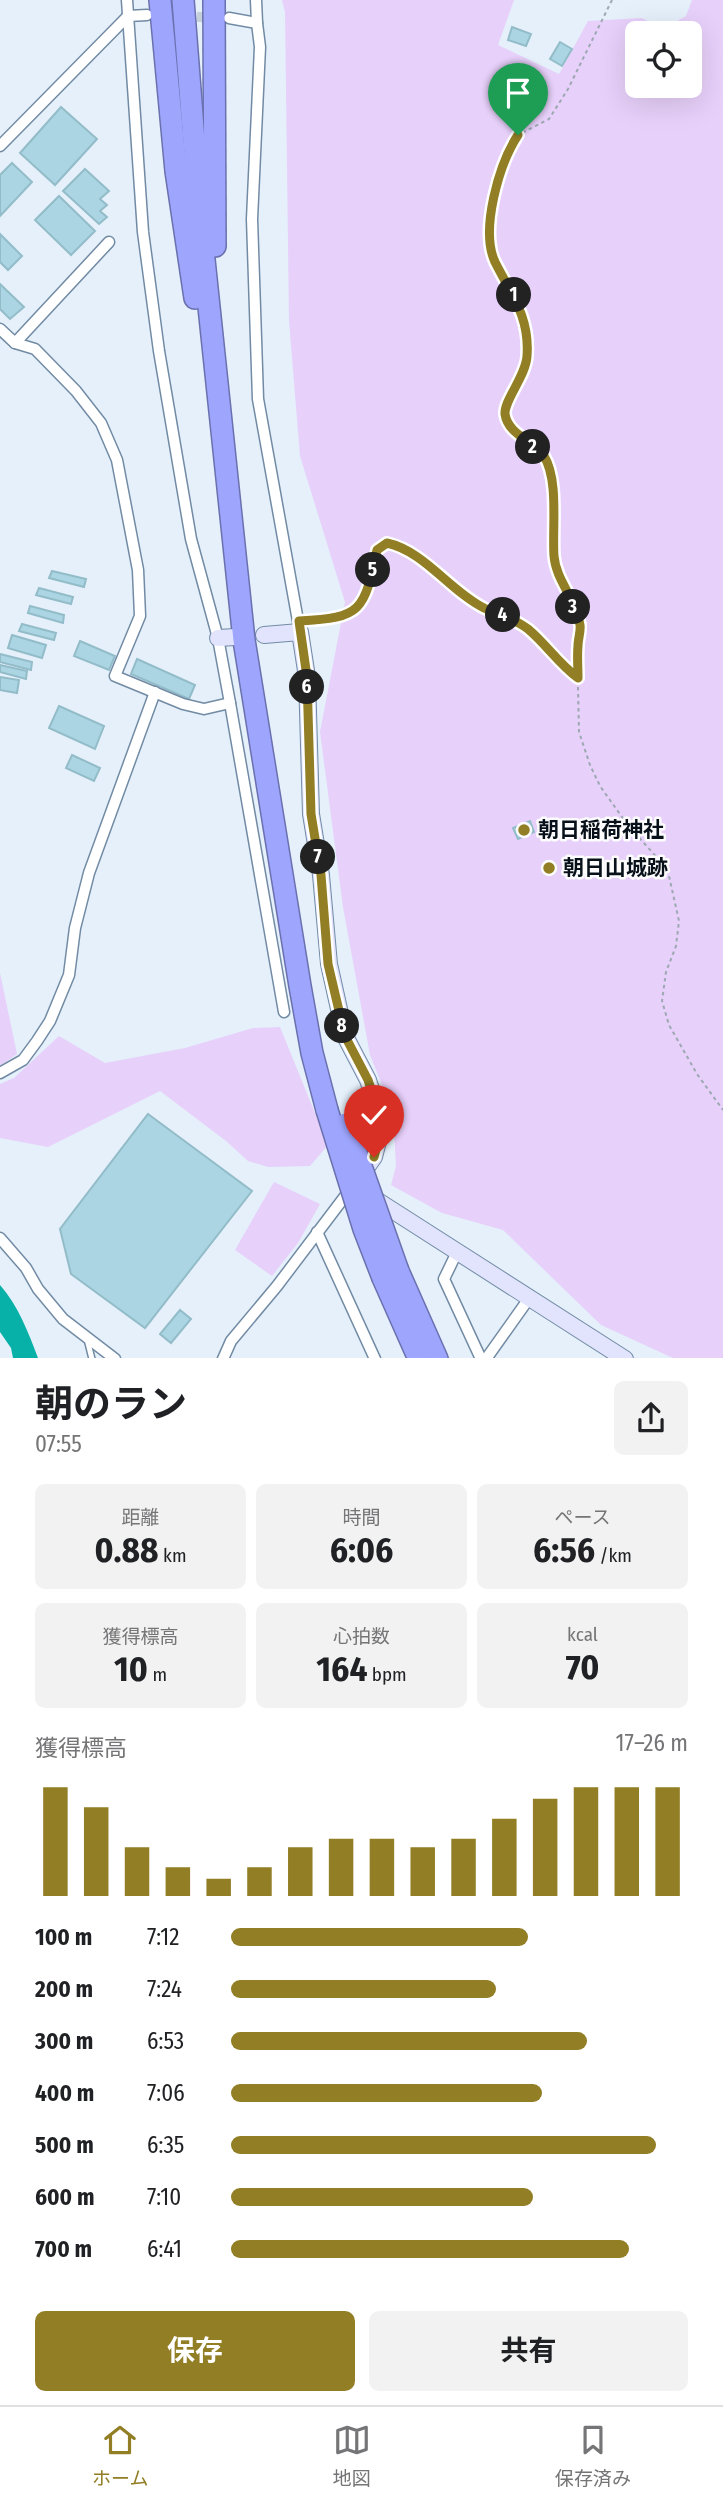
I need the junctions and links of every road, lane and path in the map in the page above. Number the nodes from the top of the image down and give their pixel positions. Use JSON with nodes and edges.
{"nodes":[{"id":1,"x":128,"y":0,"type":"edge"},
{"id":2,"x":183,"y":0,"type":"edge"},
{"id":3,"x":195,"y":0,"type":"edge"},
{"id":4,"x":214,"y":0,"type":"edge"},
{"id":5,"x":256,"y":0,"type":"edge"},
{"id":6,"x":612,"y":0,"type":"edge"},
{"id":7,"x":153,"y":8,"type":"edge"},
{"id":8,"x":128,"y":16,"type":"junction"},
{"id":9,"x":229,"y":18,"type":"tunnel mouth"},
{"id":10,"x":257,"y":23,"type":"junction"},
{"id":11,"x":0,"y":146,"type":"edge"},
{"id":12,"x":109,"y":242,"type":"dead end"},
{"id":13,"x":215,"y":249,"type":"junction"},
{"id":14,"x":0,"y":328,"type":"edge"},
{"id":15,"x":15,"y":343,"type":"junction"},
{"id":16,"x":230,"y":496,"type":"junction"},
{"id":17,"x":299,"y":626,"type":"junction"},
{"id":18,"x":264,"y":635,"type":"dead end"},
{"id":19,"x":236,"y":637,"type":"dead end"},
{"id":20,"x":218,"y":638,"type":"junction"},
{"id":21,"x":578,"y":678,"type":"junction"},
{"id":22,"x":155,"y":692,"type":"junction"},
{"id":23,"x":230,"y":703,"type":"junction"},
{"id":24,"x":284,"y":1012,"type":"dead end"},
{"id":25,"x":0,"y":1073,"type":"edge"},
{"id":26,"x":335,"y":1109,"type":"junction"},
{"id":27,"x":723,"y":1110,"type":"edge"},
{"id":28,"x":353,"y":1185,"type":"junction"},
{"id":29,"x":317,"y":1232,"type":"junction"},
{"id":30,"x":0,"y":1238,"type":"edge"},
{"id":31,"x":458,"y":1250,"type":"junction"},
{"id":32,"x":391,"y":1275,"type":"junction"},
{"id":33,"x":530,"y":1297,"type":"junction"},
{"id":34,"x":86,"y":1336,"type":"junction"},
{"id":35,"x":92,"y":1358,"type":"edge"},
{"id":36,"x":114,"y":1358,"type":"edge"},
{"id":37,"x":223,"y":1358,"type":"edge"},
{"id":38,"x":375,"y":1358,"type":"edge"},
{"id":39,"x":419,"y":1358,"type":"edge"},
{"id":40,"x":436,"y":1358,"type":"edge"},
{"id":41,"x":483,"y":1358,"type":"edge"},
{"id":42,"x":484,"y":1358,"type":"edge"},
{"id":43,"x":623,"y":1358,"type":"edge"}],
"edges":[{"from":1,"to":8,"type":"street"},
{"from":2,"to":16,"type":"highway"},
{"from":3,"to":13,"type":"highway"},
{"from":4,"to":13,"type":"highway"},
{"from":5,"to":10,"type":"street"},
{"from":6,"to":21,"type":"path"},
{"from":7,"to":8,"type":"street"},
{"from":7,"to":16,"type":"highway"},
{"from":8,"to":11,"type":"street"},
{"from":8,"to":20,"type":"street"},
{"from":9,"to":10,"type":"street"},
{"from":10,"to":17,"type":"street"},
{"from":12,"to":15,"type":"street"},
{"from":13,"to":26,"type":"highway"},
{"from":14,"to":15,"type":"street"},
{"from":15,"to":22,"type":"street"},
{"from":16,"to":26,"type":"highway"},
{"from":17,"to":18,"type":"street"},
{"from":17,"to":21,"type":"path"},
{"from":17,"to":28,"type":"street"},
{"from":19,"to":20,"type":"street"},
{"from":20,"to":23,"type":"street"},
{"from":21,"to":27,"type":"path"},
{"from":22,"to":23,"type":"street"},
{"from":22,"to":25,"type":"street"},
{"from":23,"to":24,"type":"street"},
{"from":26,"to":32,"type":"highway","bridge":true},
{"from":28,"to":29,"type":"street"},
{"from":28,"to":31,"type":"street"},
{"from":29,"to":37,"type":"street"},
{"from":29,"to":38,"type":"street"},
{"from":30,"to":34,"type":"street"},
{"from":31,"to":33,"type":"street"},
{"from":31,"to":41,"type":"street"},
{"from":32,"to":39,"type":"highway"},
{"from":32,"to":40,"type":"highway"},
{"from":33,"to":42,"type":"street"},
{"from":33,"to":43,"type":"street"},
{"from":34,"to":35,"type":"lane"},
{"from":34,"to":36,"type":"street"}]}
